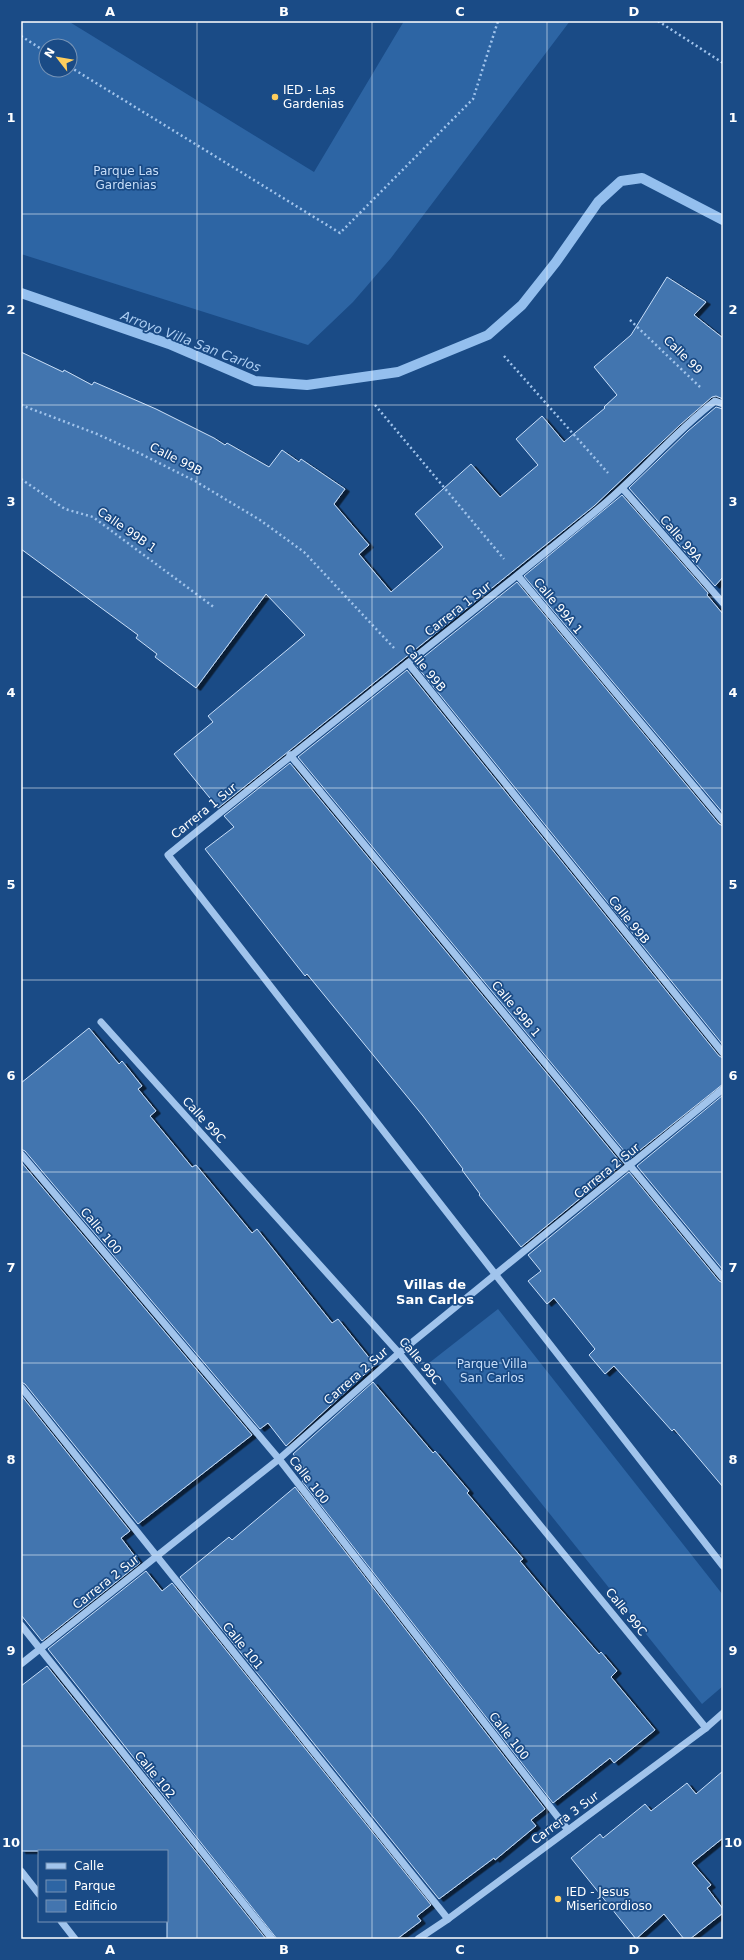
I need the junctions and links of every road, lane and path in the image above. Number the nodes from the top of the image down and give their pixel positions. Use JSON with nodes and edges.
{"nodes":[{"id":1,"x":498,"y":21,"type":"edge"},
{"id":2,"x":658,"y":21,"type":"edge"},
{"id":3,"x":21,"y":36,"type":"edge"},
{"id":4,"x":38,"y":47,"type":"edge"},
{"id":5,"x":723,"y":63,"type":"edge"},
{"id":6,"x":78,"y":72,"type":"edge"},
{"id":7,"x":630,"y":320,"type":"dead end"},
{"id":8,"x":504,"y":356,"type":"dead end"},
{"id":9,"x":715,"y":401,"type":"junction"},
{"id":10,"x":723,"y":404,"type":"edge"},
{"id":11,"x":21,"y":405,"type":"edge"},
{"id":12,"x":375,"y":405,"type":"dead end"},
{"id":13,"x":21,"y":479,"type":"edge"},
{"id":14,"x":623,"y":490,"type":"junction"},
{"id":15,"x":518,"y":576,"type":"junction"},
{"id":16,"x":723,"y":603,"type":"edge"},
{"id":17,"x":215,"y":608,"type":"dead end"},
{"id":18,"x":408,"y":663,"type":"junction"},
{"id":19,"x":290,"y":755,"type":"junction"},
{"id":20,"x":723,"y":821,"type":"edge"},
{"id":21,"x":101,"y":1022,"type":"dead end"},
{"id":22,"x":723,"y":1053,"type":"edge"},
{"id":23,"x":723,"y":1089,"type":"edge"},
{"id":24,"x":21,"y":1154,"type":"edge"},
{"id":25,"x":631,"y":1166,"type":"junction"},
{"id":26,"x":496,"y":1275,"type":"junction"},
{"id":27,"x":723,"y":1278,"type":"edge"},
{"id":28,"x":399,"y":1353,"type":"junction"},
{"id":29,"x":21,"y":1387,"type":"edge"},
{"id":30,"x":279,"y":1459,"type":"junction"},
{"id":31,"x":157,"y":1556,"type":"junction"},
{"id":32,"x":723,"y":1566,"type":"edge"},
{"id":33,"x":21,"y":1625,"type":"edge"},
{"id":34,"x":40,"y":1648,"type":"junction"},
{"id":35,"x":21,"y":1664,"type":"edge"},
{"id":36,"x":723,"y":1713,"type":"edge"},
{"id":37,"x":706,"y":1728,"type":"junction"},
{"id":38,"x":568,"y":1830,"type":"junction"},
{"id":39,"x":21,"y":1871,"type":"edge"},
{"id":40,"x":38,"y":1893,"type":"edge"},
{"id":41,"x":448,"y":1919,"type":"junction"},
{"id":42,"x":62,"y":1922,"type":"edge"},
{"id":43,"x":75,"y":1939,"type":"edge"},
{"id":44,"x":272,"y":1939,"type":"edge"},
{"id":45,"x":418,"y":1939,"type":"edge"}],
"edges":[{"from":1,"to":6,"type":"path"},
{"from":2,"to":5,"type":"path"},
{"from":3,"to":4,"type":"path"},
{"from":7,"to":9,"type":"path","name":"Calle 99"},
{"from":8,"to":14,"type":"path"},
{"from":9,"to":10,"type":"street"},
{"from":9,"to":14,"type":"street","name":"Carrera 1 Sur"},
{"from":11,"to":18,"type":"path","name":"Calle 99B"},
{"from":12,"to":15,"type":"path","name":"Calle 99A 1"},
{"from":13,"to":17,"type":"path","name":"Calle 99B 1"},
{"from":14,"to":15,"type":"street","name":"Carrera 1 Sur"},
{"from":14,"to":16,"type":"street","name":"Calle 99A"},
{"from":15,"to":18,"type":"street","name":"Carrera 1 Sur"},
{"from":15,"to":20,"type":"street","name":"Calle 99A 1"},
{"from":18,"to":19,"type":"street","name":"Carrera 1 Sur"},
{"from":18,"to":22,"type":"street","name":"Calle 99B"},
{"from":19,"to":25,"type":"street","name":"Calle 99B 1"},
{"from":19,"to":26,"type":"street","name":"Carrera 1 Sur"},
{"from":21,"to":28,"type":"street","name":"Calle 99C"},
{"from":23,"to":25,"type":"street","name":"Carrera 2 Sur"},
{"from":24,"to":30,"type":"street","name":"Calle 100"},
{"from":25,"to":26,"type":"street","name":"Carrera 2 Sur"},
{"from":25,"to":27,"type":"street","name":"Calle 99B 1"},
{"from":26,"to":28,"type":"street","name":"Carrera 2 Sur"},
{"from":26,"to":32,"type":"street"},
{"from":28,"to":30,"type":"street","name":"Carrera 2 Sur"},
{"from":28,"to":37,"type":"street","name":"Calle 99C"},
{"from":29,"to":31,"type":"street","name":"Calle 101"},
{"from":30,"to":31,"type":"street","name":"Carrera 2 Sur"},
{"from":30,"to":38,"type":"street","name":"Calle 100"},
{"from":31,"to":34,"type":"street","name":"Carrera 2 Sur"},
{"from":31,"to":41,"type":"street","name":"Calle 101"},
{"from":33,"to":34,"type":"street","name":"Calle 102"},
{"from":34,"to":35,"type":"street","name":"Carrera 2 Sur"},
{"from":34,"to":44,"type":"street","name":"Calle 102"},
{"from":36,"to":37,"type":"street","name":"Carrera 3 Sur"},
{"from":37,"to":38,"type":"street","name":"Carrera 3 Sur"},
{"from":38,"to":41,"type":"street","name":"Carrera 3 Sur"},
{"from":39,"to":40,"type":"street"},
{"from":41,"to":45,"type":"street","name":"Carrera 3 Sur"},
{"from":42,"to":43,"type":"street"}]}
